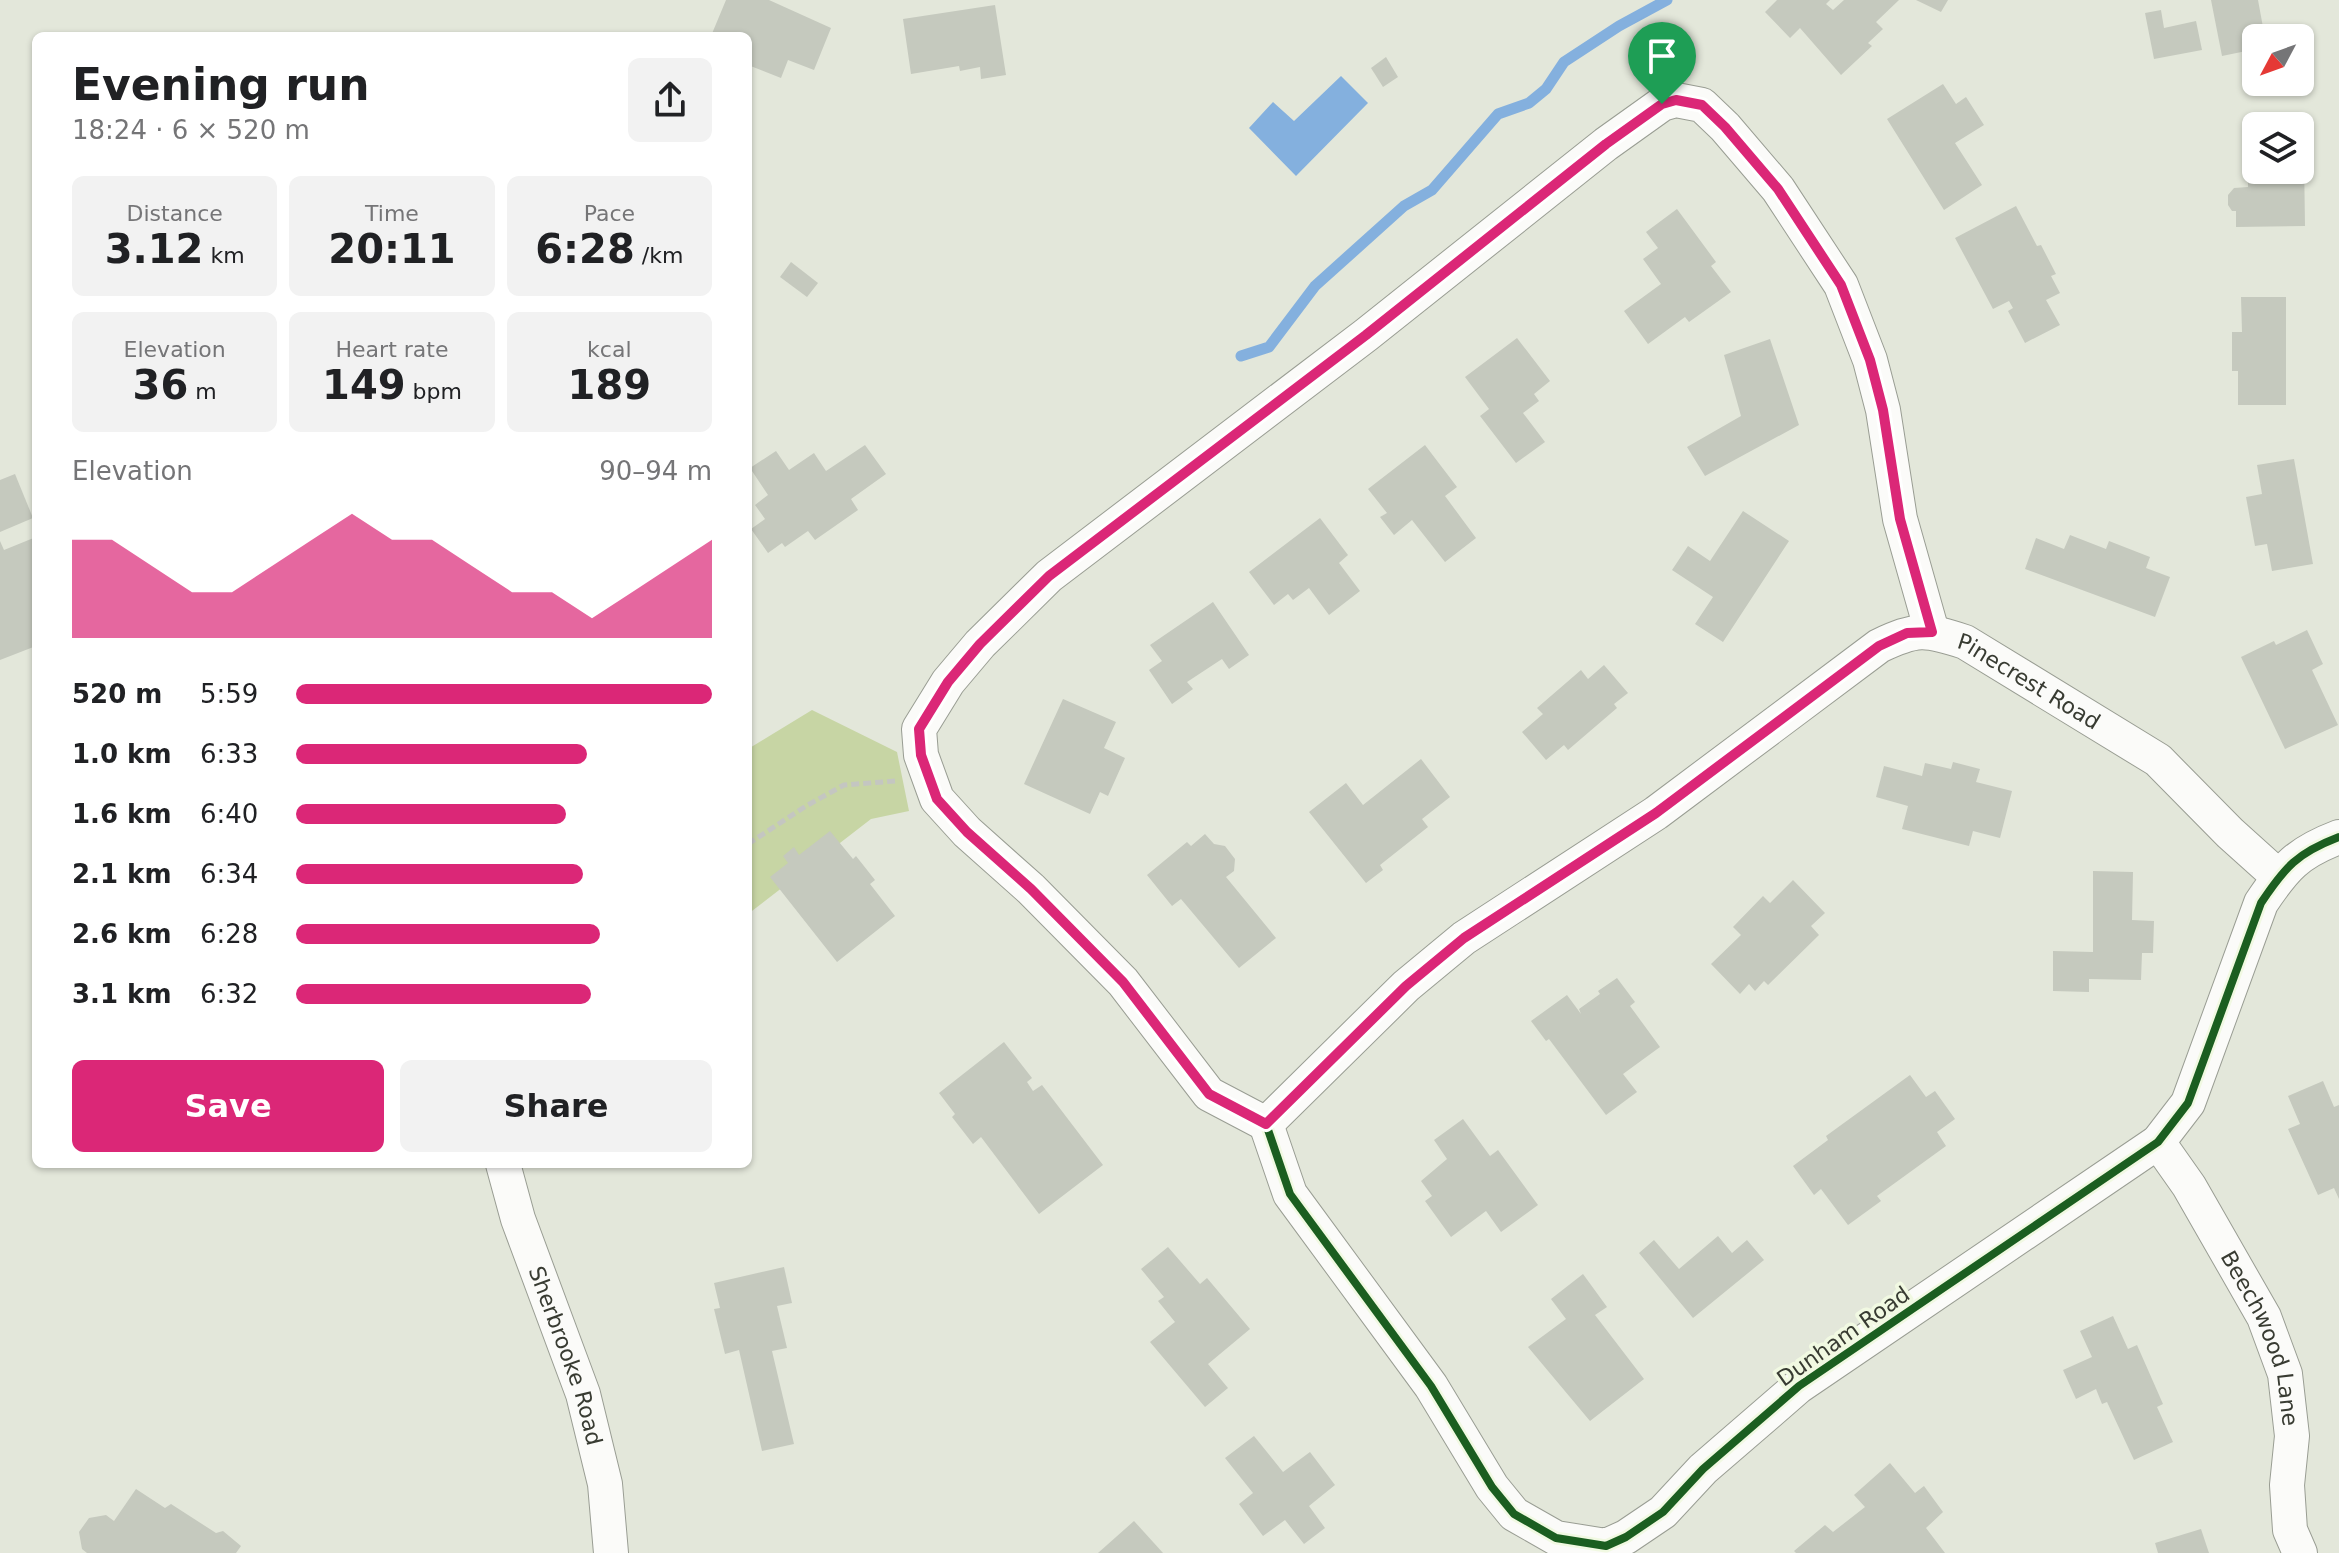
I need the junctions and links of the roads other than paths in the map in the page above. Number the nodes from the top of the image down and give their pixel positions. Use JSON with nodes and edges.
{"nodes":[{"id":1,"x":1932,"y":632,"type":"junction"},
{"id":2,"x":2339,"y":837,"type":"edge"},
{"id":3,"x":2279,"y":877,"type":"junction"},
{"id":4,"x":1266,"y":1124,"type":"junction"},
{"id":5,"x":2158,"y":1142,"type":"junction"},
{"id":6,"x":504,"y":1168,"type":"edge"},
{"id":7,"x":611,"y":1553,"type":"edge"},
{"id":8,"x":2300,"y":1553,"type":"edge"}],
"edges":[{"from":1,"to":3,"type":"street","name":"Pinecrest Road"},
{"from":1,"to":4,"type":"street","name":"Pinecrest Road"},
{"from":1,"to":4,"type":"street"},
{"from":2,"to":3,"type":"street","name":"Dunham Road"},
{"from":3,"to":5,"type":"street","name":"Dunham Road"},
{"from":4,"to":5,"type":"street","name":"Dunham Road"},
{"from":5,"to":8,"type":"street","name":"Beechwood Lane"},
{"from":6,"to":7,"type":"street","name":"Sherbrooke Road"}]}
